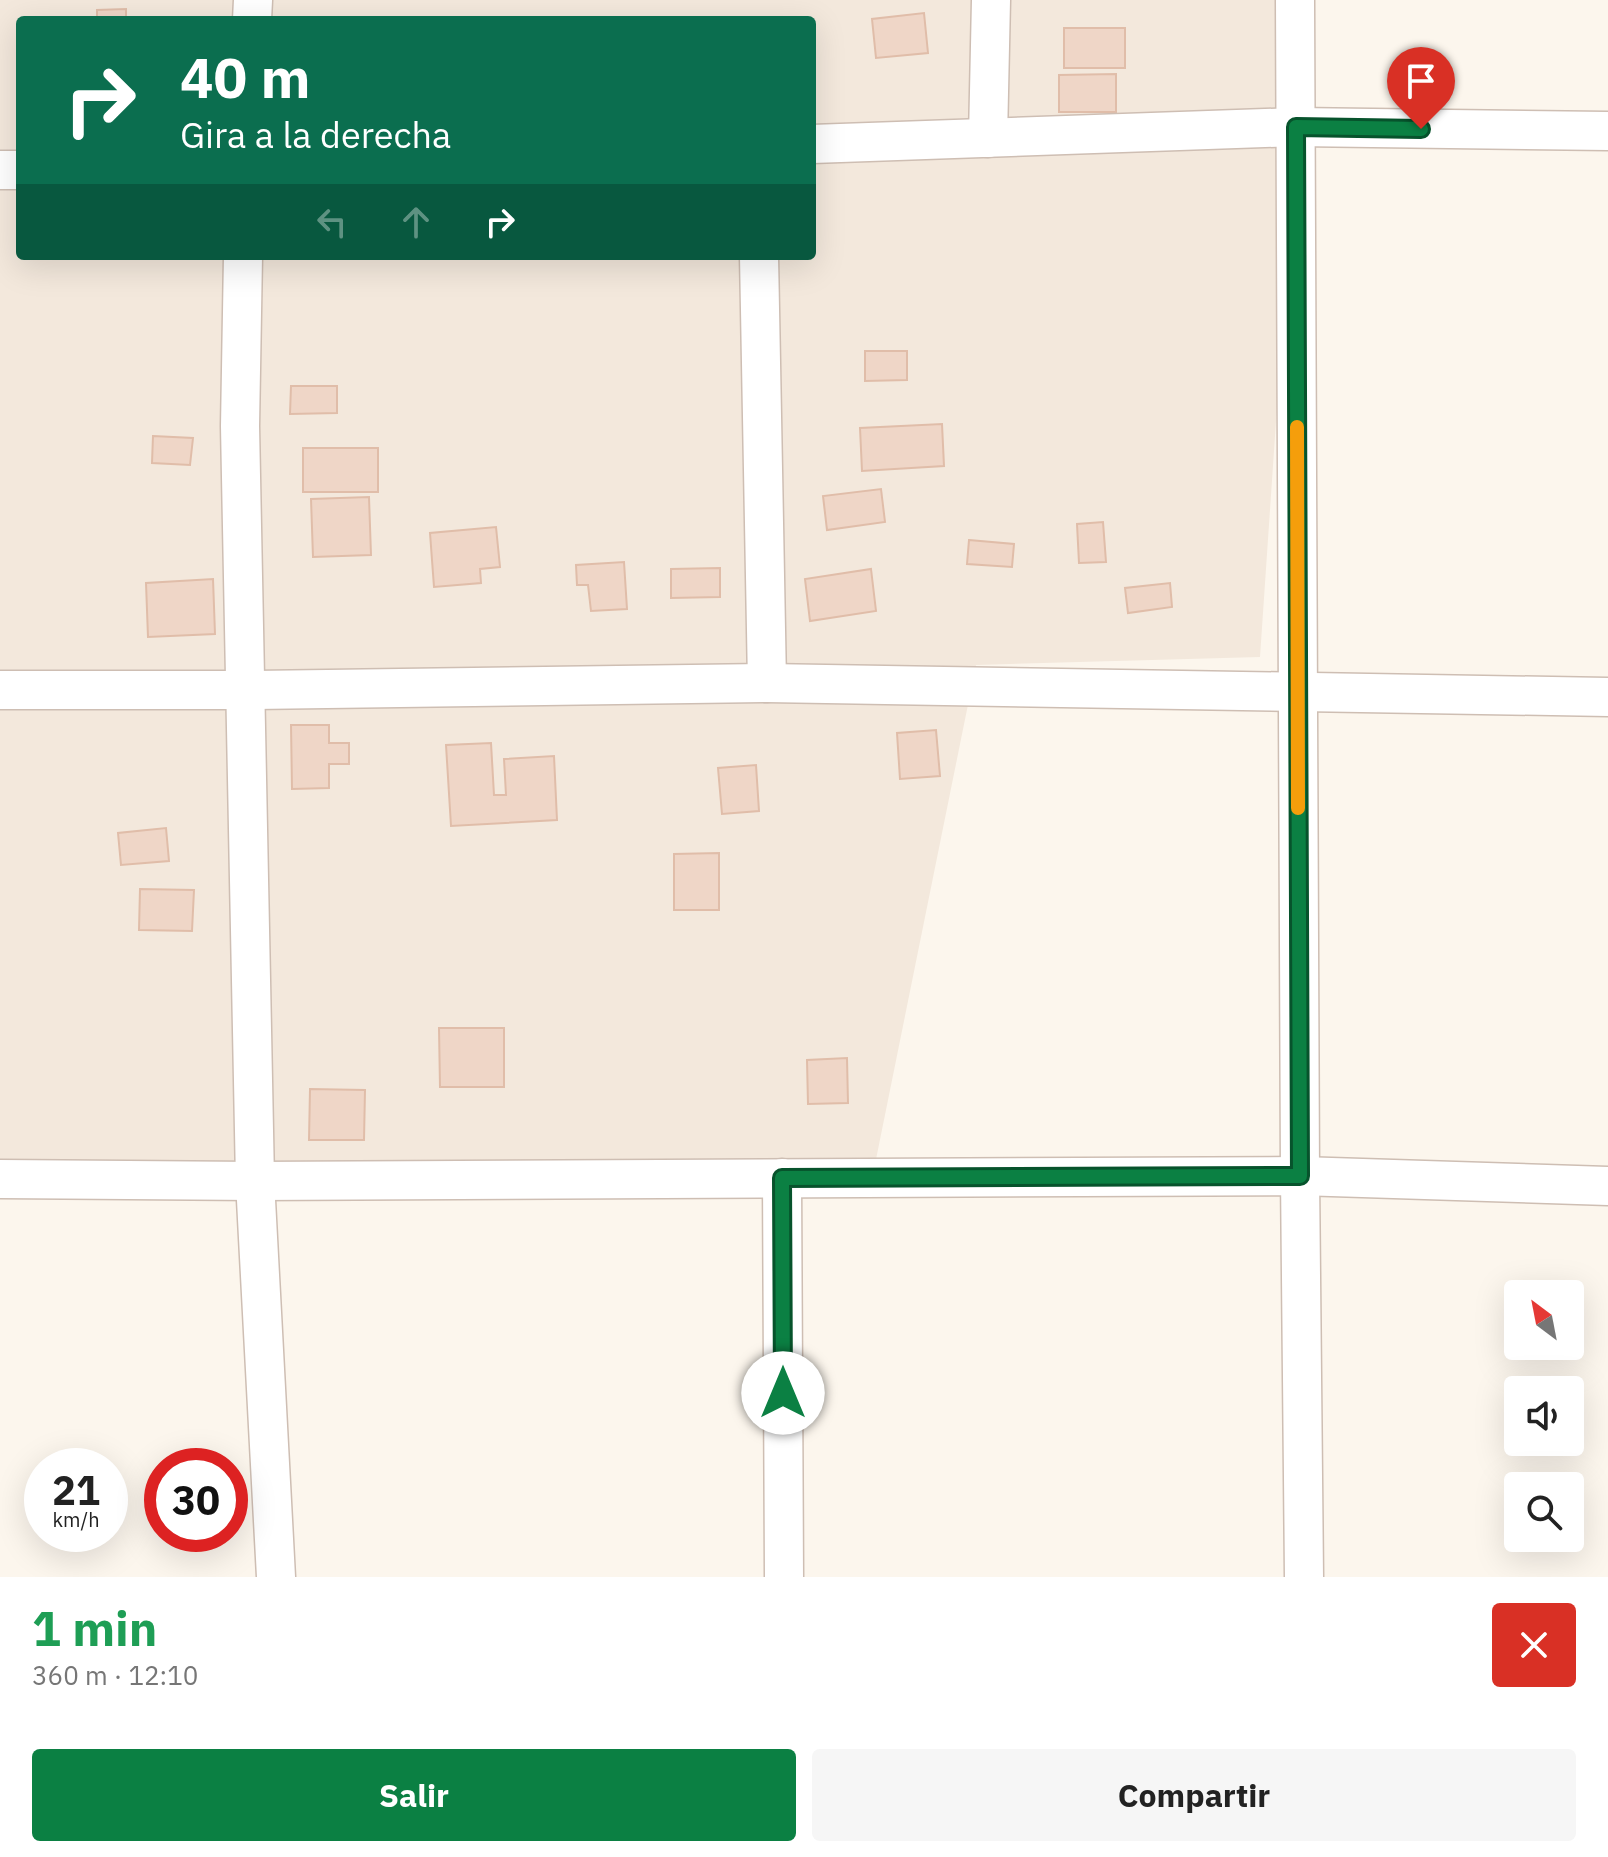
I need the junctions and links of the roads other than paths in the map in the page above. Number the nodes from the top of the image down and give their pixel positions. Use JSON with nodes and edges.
{"nodes":[{"id":1,"x":991,"y":0,"type":"edge"},
{"id":2,"x":1295,"y":0,"type":"edge"},
{"id":3,"x":1296,"y":127,"type":"junction"},
{"id":4,"x":1608,"y":131,"type":"edge"},
{"id":5,"x":988,"y":138,"type":"junction"},
{"id":6,"x":816,"y":144,"type":"edge"},
{"id":7,"x":243,"y":260,"type":"edge"},
{"id":8,"x":759,"y":260,"type":"edge"},
{"id":9,"x":767,"y":683,"type":"junction"},
{"id":10,"x":0,"y":690,"type":"edge"},
{"id":11,"x":245,"y":690,"type":"junction"},
{"id":12,"x":1298,"y":692,"type":"junction"},
{"id":13,"x":1608,"y":697,"type":"edge"},
{"id":14,"x":1300,"y":1176,"type":"junction"},
{"id":15,"x":782,"y":1178,"type":"junction"},
{"id":16,"x":0,"y":1179,"type":"edge"},
{"id":17,"x":255,"y":1181,"type":"junction"},
{"id":18,"x":1608,"y":1186,"type":"edge"},
{"id":19,"x":276,"y":1577,"type":"edge"},
{"id":20,"x":784,"y":1577,"type":"edge"},
{"id":21,"x":1304,"y":1577,"type":"edge"}],
"edges":[{"from":1,"to":5,"type":"street"},
{"from":2,"to":3,"type":"street"},
{"from":3,"to":4,"type":"street"},
{"from":3,"to":5,"type":"street"},
{"from":3,"to":12,"type":"street"},
{"from":5,"to":6,"type":"street"},
{"from":7,"to":11,"type":"street"},
{"from":8,"to":9,"type":"street"},
{"from":9,"to":11,"type":"street"},
{"from":9,"to":12,"type":"street"},
{"from":10,"to":11,"type":"street"},
{"from":11,"to":17,"type":"street"},
{"from":12,"to":13,"type":"street"},
{"from":12,"to":14,"type":"street"},
{"from":14,"to":15,"type":"street"},
{"from":14,"to":18,"type":"street"},
{"from":14,"to":21,"type":"street"},
{"from":15,"to":17,"type":"street"},
{"from":15,"to":20,"type":"street"},
{"from":16,"to":17,"type":"street"},
{"from":17,"to":19,"type":"street"}]}
